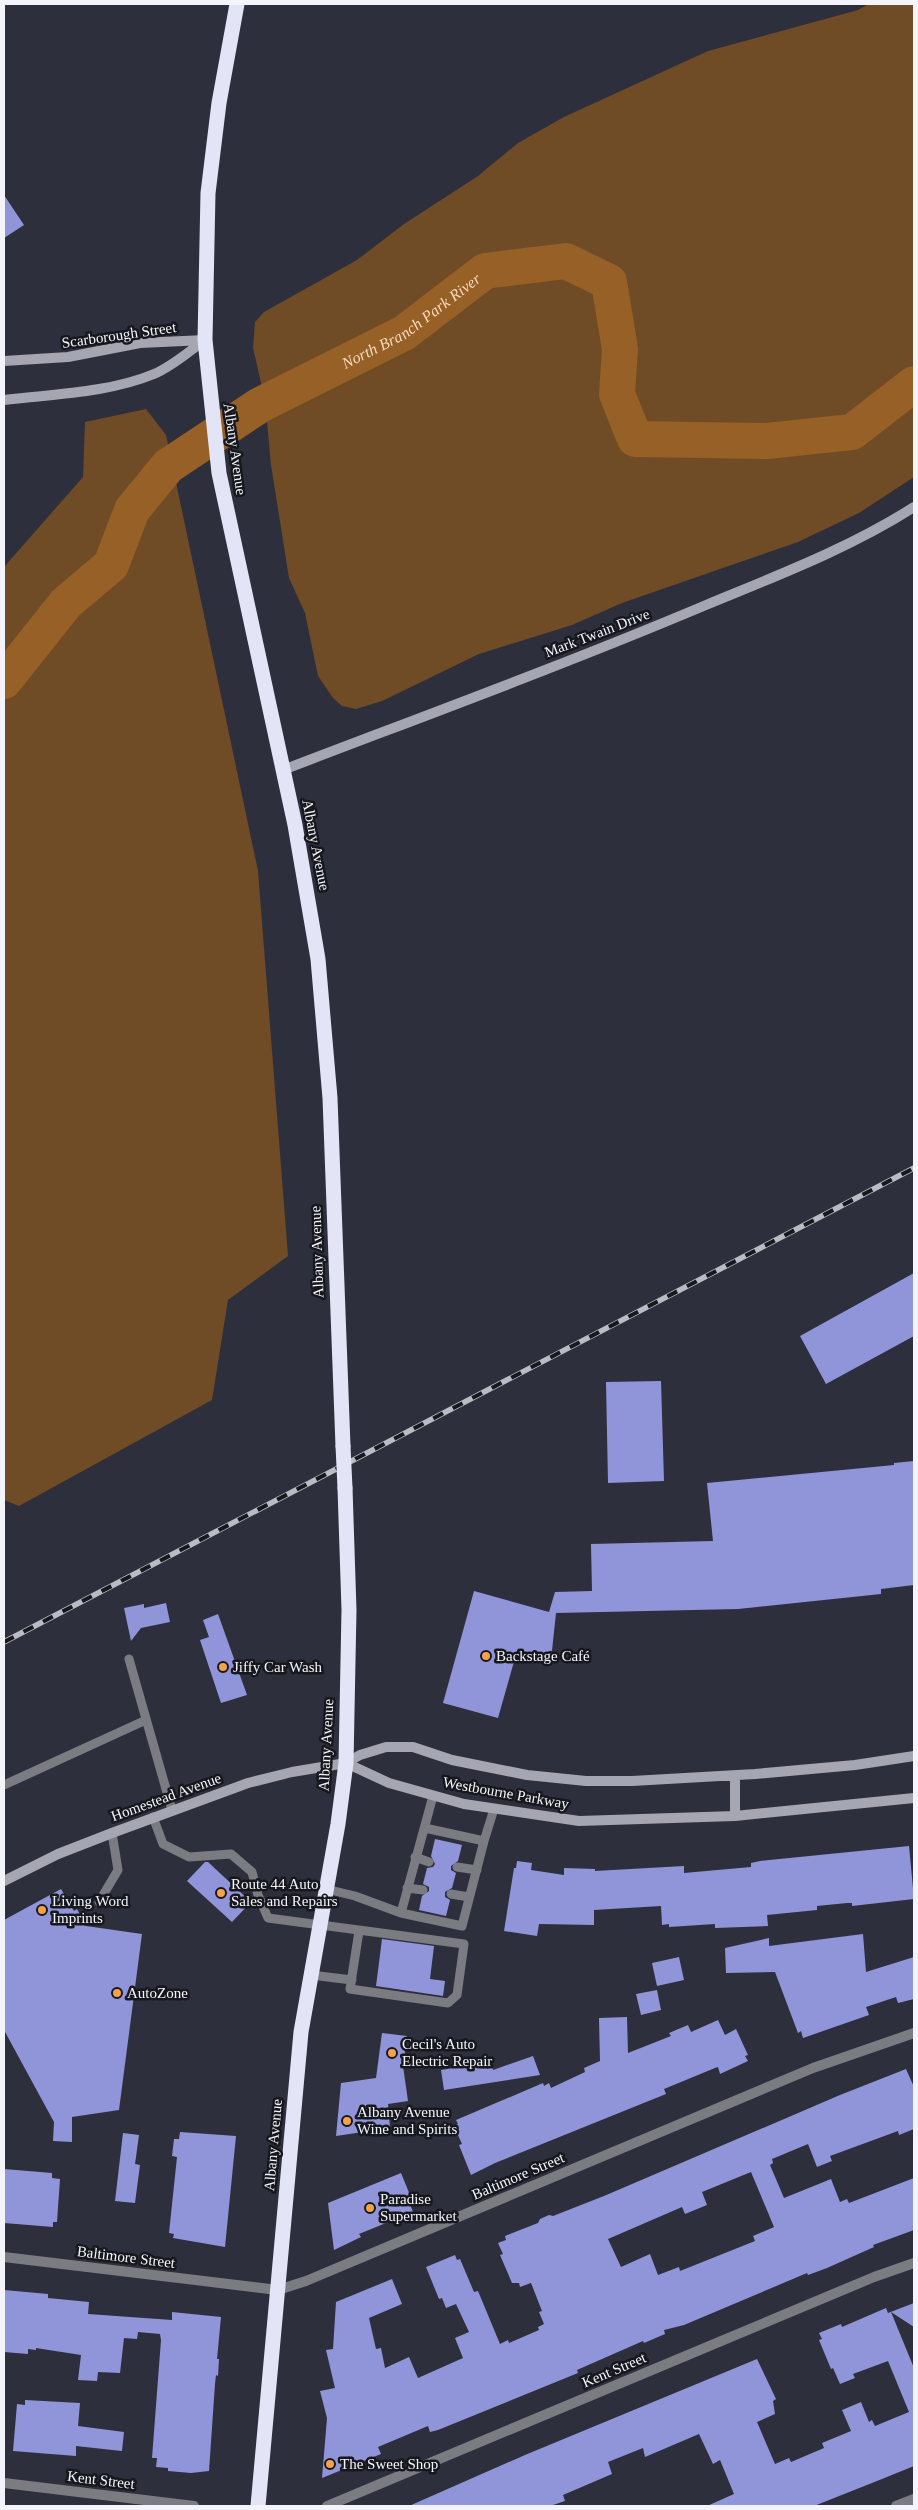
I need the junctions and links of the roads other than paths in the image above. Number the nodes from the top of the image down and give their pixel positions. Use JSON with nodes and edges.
{"nodes":[{"id":1,"x":237,"y":4,"type":"edge"},
{"id":2,"x":204,"y":340,"type":"junction"},
{"id":3,"x":4,"y":361,"type":"edge"},
{"id":4,"x":4,"y":400,"type":"edge"},
{"id":5,"x":914,"y":507,"type":"edge"},
{"id":6,"x":283,"y":770,"type":"junction"},
{"id":7,"x":129,"y":1658,"type":"dead end"},
{"id":8,"x":146,"y":1720,"type":"junction"},
{"id":9,"x":914,"y":1756,"type":"edge"},
{"id":10,"x":346,"y":1763,"type":"junction"},
{"id":11,"x":735,"y":1776,"type":"junction"},
{"id":12,"x":4,"y":1785,"type":"edge"},
{"id":13,"x":432,"y":1796,"type":"junction"},
{"id":14,"x":914,"y":1798,"type":"edge"},
{"id":15,"x":494,"y":1809,"type":"junction"},
{"id":16,"x":172,"y":1810,"type":"junction"},
{"id":17,"x":735,"y":1816,"type":"junction"},
{"id":18,"x":153,"y":1817,"type":"junction"},
{"id":19,"x":425,"y":1828,"type":"junction"},
{"id":20,"x":112,"y":1833,"type":"junction"},
{"id":21,"x":484,"y":1841,"type":"junction"},
{"id":22,"x":415,"y":1858,"type":"junction"},
{"id":23,"x":429,"y":1862,"type":"dead end"},
{"id":24,"x":457,"y":1867,"type":"dead end"},
{"id":25,"x":476,"y":1870,"type":"junction"},
{"id":26,"x":4,"y":1881,"type":"edge"},
{"id":27,"x":407,"y":1888,"type":"junction"},
{"id":28,"x":326,"y":1889,"type":"junction"},
{"id":29,"x":423,"y":1890,"type":"dead end"},
{"id":30,"x":451,"y":1894,"type":"dead end"},
{"id":31,"x":469,"y":1897,"type":"junction"},
{"id":32,"x":99,"y":1902,"type":"dead end"},
{"id":33,"x":401,"y":1914,"type":"junction"},
{"id":34,"x":320,"y":1926,"type":"junction"},
{"id":35,"x":359,"y":1931,"type":"junction"},
{"id":36,"x":311,"y":1975,"type":"junction"},
{"id":37,"x":352,"y":1980,"type":"junction"},
{"id":38,"x":914,"y":2033,"type":"edge"},
{"id":39,"x":4,"y":2257,"type":"edge"},
{"id":40,"x":914,"y":2263,"type":"edge"},
{"id":41,"x":278,"y":2290,"type":"junction"},
{"id":42,"x":4,"y":2483,"type":"edge"},
{"id":43,"x":914,"y":2499,"type":"edge"},
{"id":44,"x":194,"y":2506,"type":"edge"},
{"id":45,"x":258,"y":2506,"type":"edge"},
{"id":46,"x":326,"y":2506,"type":"edge"},
{"id":47,"x":896,"y":2506,"type":"edge"}],
"edges":[{"from":1,"to":2,"type":"highway","name":"Albany Avenue"},
{"from":2,"to":3,"type":"main road","name":"Scarborough Street"},
{"from":2,"to":4,"type":"main road","name":"Scarborough Street"},
{"from":2,"to":6,"type":"highway","name":"Albany Avenue"},
{"from":5,"to":6,"type":"main road","name":"Mark Twain Drive"},
{"from":6,"to":10,"type":"highway","name":"Albany Avenue","bridge":true},
{"from":7,"to":8,"type":"lane"},
{"from":8,"to":12,"type":"lane"},
{"from":8,"to":16,"type":"lane"},
{"from":9,"to":11,"type":"main road","name":"Westbourne Parkway"},
{"from":10,"to":11,"type":"main road","name":"Westbourne Parkway"},
{"from":10,"to":13,"type":"main road","name":"Westbourne Parkway"},
{"from":10,"to":16,"type":"main road","name":"Homestead Avenue"},
{"from":10,"to":28,"type":"highway","name":"Albany Avenue"},
{"from":11,"to":17,"type":"main road"},
{"from":13,"to":15,"type":"main road","name":"Westbourne Parkway"},
{"from":13,"to":19,"type":"lane"},
{"from":14,"to":17,"type":"main road","name":"Westbourne Parkway"},
{"from":15,"to":17,"type":"main road","name":"Westbourne Parkway"},
{"from":15,"to":21,"type":"lane"},
{"from":16,"to":18,"type":"main road","name":"Homestead Avenue"},
{"from":18,"to":20,"type":"main road","name":"Homestead Avenue"},
{"from":18,"to":34,"type":"lane"},
{"from":19,"to":21,"type":"lane"},
{"from":19,"to":22,"type":"lane"},
{"from":20,"to":26,"type":"main road","name":"Homestead Avenue"},
{"from":20,"to":32,"type":"lane"},
{"from":21,"to":25,"type":"lane"},
{"from":22,"to":23,"type":"lane"},
{"from":22,"to":27,"type":"lane"},
{"from":24,"to":25,"type":"lane"},
{"from":25,"to":31,"type":"lane"},
{"from":27,"to":29,"type":"lane"},
{"from":27,"to":33,"type":"lane"},
{"from":28,"to":33,"type":"lane"},
{"from":28,"to":34,"type":"highway","name":"Albany Avenue"},
{"from":30,"to":31,"type":"lane"},
{"from":31,"to":33,"type":"lane"},
{"from":34,"to":35,"type":"lane"},
{"from":34,"to":36,"type":"highway","name":"Albany Avenue"},
{"from":35,"to":37,"type":"lane"},
{"from":35,"to":37,"type":"lane"},
{"from":36,"to":37,"type":"lane"},
{"from":36,"to":41,"type":"highway","name":"Albany Avenue"},
{"from":38,"to":41,"type":"street","name":"Baltimore Street"},
{"from":39,"to":41,"type":"street","name":"Baltimore Street"},
{"from":40,"to":46,"type":"street","name":"Kent Street"},
{"from":41,"to":45,"type":"highway","name":"Albany Avenue"},
{"from":42,"to":44,"type":"street","name":"Kent Street"},
{"from":43,"to":47,"type":"street"}]}
